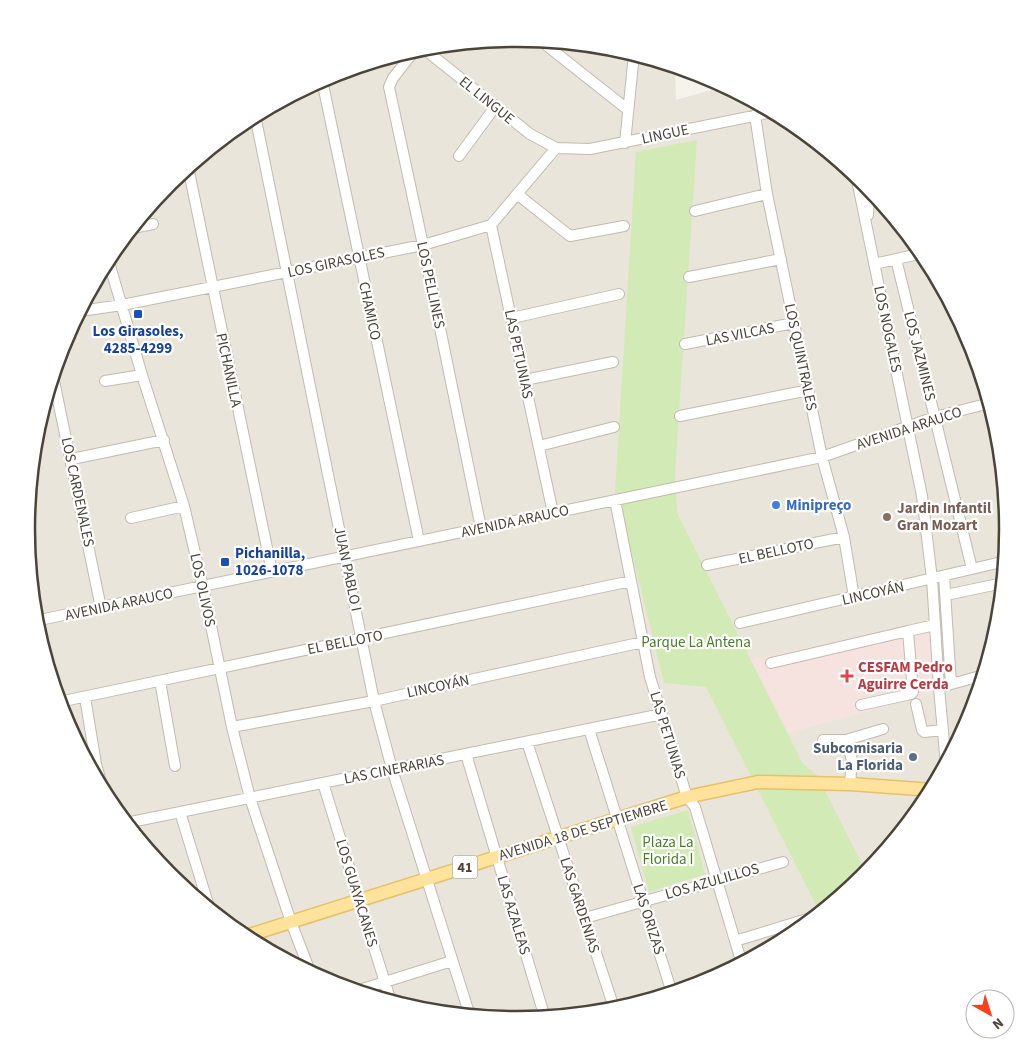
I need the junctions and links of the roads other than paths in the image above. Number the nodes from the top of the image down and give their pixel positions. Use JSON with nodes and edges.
{"nodes":[{"id":1,"x":550,"y":48,"type":"edge"},
{"id":2,"x":430,"y":55,"type":"edge"},
{"id":3,"x":407,"y":60,"type":"edge"},
{"id":4,"x":633,"y":61,"type":"edge"},
{"id":5,"x":324,"y":88,"type":"edge"},
{"id":6,"x":495,"y":107,"type":"junction"},
{"id":7,"x":627,"y":109,"type":"junction"},
{"id":8,"x":762,"y":114,"type":"edge"},
{"id":9,"x":755,"y":115,"type":"junction"},
{"id":10,"x":257,"y":123,"type":"edge"},
{"id":11,"x":625,"y":143,"type":"junction"},
{"id":12,"x":556,"y":148,"type":"junction"},
{"id":13,"x":459,"y":156,"type":"dead end"},
{"id":14,"x":190,"y":175,"type":"edge"},
{"id":15,"x":859,"y":188,"type":"edge"},
{"id":16,"x":517,"y":194,"type":"junction"},
{"id":17,"x":767,"y":194,"type":"junction"},
{"id":18,"x":869,"y":199,"type":"edge"},
{"id":19,"x":695,"y":211,"type":"dead end"},
{"id":20,"x":153,"y":224,"type":"dead end"},
{"id":21,"x":491,"y":225,"type":"junction"},
{"id":22,"x":143,"y":226,"type":"edge"},
{"id":23,"x":624,"y":226,"type":"dead end"},
{"id":24,"x":868,"y":231,"type":"junction"},
{"id":25,"x":423,"y":245,"type":"junction"},
{"id":26,"x":914,"y":255,"type":"edge"},
{"id":27,"x":359,"y":258,"type":"junction"},
{"id":28,"x":781,"y":259,"type":"junction"},
{"id":29,"x":896,"y":259,"type":"junction"},
{"id":30,"x":874,"y":264,"type":"junction"},
{"id":31,"x":111,"y":269,"type":"edge"},
{"id":32,"x":288,"y":272,"type":"junction"},
{"id":33,"x":689,"y":277,"type":"dead end"},
{"id":34,"x":212,"y":287,"type":"junction"},
{"id":35,"x":619,"y":294,"type":"dead end"},
{"id":36,"x":122,"y":305,"type":"junction"},
{"id":37,"x":88,"y":310,"type":"edge"},
{"id":38,"x":512,"y":318,"type":"junction"},
{"id":39,"x":794,"y":323,"type":"junction"},
{"id":40,"x":686,"y":344,"type":"dead end"},
{"id":41,"x":613,"y":362,"type":"dead end"},
{"id":42,"x":142,"y":375,"type":"junction"},
{"id":43,"x":525,"y":380,"type":"junction"},
{"id":44,"x":105,"y":382,"type":"dead end"},
{"id":45,"x":56,"y":389,"type":"edge"},
{"id":46,"x":809,"y":390,"type":"junction"},
{"id":47,"x":984,"y":405,"type":"edge"},
{"id":48,"x":680,"y":416,"type":"dead end"},
{"id":49,"x":934,"y":417,"type":"junction"},
{"id":50,"x":908,"y":426,"type":"junction"},
{"id":51,"x":614,"y":427,"type":"dead end"},
{"id":52,"x":164,"y":440,"type":"junction"},
{"id":53,"x":539,"y":446,"type":"junction"},
{"id":54,"x":822,"y":457,"type":"junction"},
{"id":55,"x":72,"y":459,"type":"junction"},
{"id":56,"x":615,"y":500,"type":"junction"},
{"id":57,"x":184,"y":506,"type":"junction"},
{"id":58,"x":553,"y":513,"type":"junction"},
{"id":59,"x":131,"y":518,"type":"dead end"},
{"id":60,"x":481,"y":528,"type":"junction"},
{"id":61,"x":844,"y":537,"type":"junction"},
{"id":62,"x":419,"y":541,"type":"junction"},
{"id":63,"x":345,"y":557,"type":"junction"},
{"id":64,"x":999,"y":563,"type":"edge"},
{"id":65,"x":707,"y":565,"type":"dead end"},
{"id":66,"x":972,"y":569,"type":"junction"},
{"id":67,"x":272,"y":572,"type":"junction"},
{"id":68,"x":944,"y":576,"type":"junction"},
{"id":69,"x":932,"y":578,"type":"junction"},
{"id":70,"x":631,"y":580,"type":"junction"},
{"id":71,"x":997,"y":585,"type":"edge"},
{"id":72,"x":203,"y":586,"type":"junction"},
{"id":73,"x":946,"y":595,"type":"junction"},
{"id":74,"x":854,"y":597,"type":"junction"},
{"id":75,"x":101,"y":608,"type":"junction"},
{"id":76,"x":43,"y":620,"type":"edge"},
{"id":77,"x":740,"y":623,"type":"dead end"},
{"id":78,"x":935,"y":625,"type":"junction"},
{"id":79,"x":908,"y":631,"type":"junction"},
{"id":80,"x":363,"y":639,"type":"junction"},
{"id":81,"x":643,"y":642,"type":"junction"},
{"id":82,"x":771,"y":663,"type":"dead end"},
{"id":83,"x":219,"y":667,"type":"junction"},
{"id":84,"x":977,"y":677,"type":"edge"},
{"id":85,"x":160,"y":681,"type":"junction"},
{"id":86,"x":951,"y":684,"type":"junction"},
{"id":87,"x":939,"y":688,"type":"junction"},
{"id":88,"x":85,"y":697,"type":"junction"},
{"id":89,"x":67,"y":700,"type":"edge"},
{"id":90,"x":374,"y":701,"type":"junction"},
{"id":91,"x":861,"y":704,"type":"dead end"},
{"id":92,"x":916,"y":704,"type":"dead end"},
{"id":93,"x":662,"y":714,"type":"junction"},
{"id":94,"x":232,"y":727,"type":"junction"},
{"id":95,"x":589,"y":729,"type":"junction"},
{"id":96,"x":883,"y":729,"type":"dead end"},
{"id":97,"x":943,"y":730,"type":"junction"},
{"id":98,"x":823,"y":740,"type":"dead end"},
{"id":99,"x":846,"y":740,"type":"junction"},
{"id":100,"x":527,"y":742,"type":"junction"},
{"id":101,"x":945,"y":752,"type":"edge"},
{"id":102,"x":91,"y":754,"type":"edge"},
{"id":103,"x":466,"y":754,"type":"junction"},
{"id":104,"x":175,"y":766,"type":"dead end"},
{"id":105,"x":392,"y":769,"type":"junction"},
{"id":106,"x":323,"y":783,"type":"junction"},
{"id":107,"x":850,"y":784,"type":"junction"},
{"id":108,"x":924,"y":789,"type":"edge"},
{"id":109,"x":687,"y":797,"type":"junction"},
{"id":110,"x":250,"y":798,"type":"junction"},
{"id":111,"x":180,"y":812,"type":"junction"},
{"id":112,"x":617,"y":819,"type":"junction"},
{"id":113,"x":134,"y":821,"type":"edge"},
{"id":114,"x":558,"y":838,"type":"junction"},
{"id":115,"x":497,"y":857,"type":"junction"},
{"id":116,"x":782,"y":862,"type":"dead end"},
{"id":117,"x":427,"y":879,"type":"junction"},
{"id":118,"x":717,"y":880,"type":"junction"},
{"id":119,"x":206,"y":898,"type":"edge"},
{"id":120,"x":359,"y":900,"type":"junction"},
{"id":121,"x":643,"y":901,"type":"junction"},
{"id":122,"x":585,"y":918,"type":"junction"},
{"id":123,"x":291,"y":922,"type":"junction"},
{"id":124,"x":798,"y":922,"type":"edge"},
{"id":125,"x":254,"y":934,"type":"edge"},
{"id":126,"x":735,"y":941,"type":"junction"},
{"id":127,"x":740,"y":957,"type":"edge"},
{"id":128,"x":452,"y":962,"type":"junction"},
{"id":129,"x":308,"y":964,"type":"edge"},
{"id":130,"x":384,"y":982,"type":"junction"},
{"id":131,"x":670,"y":987,"type":"edge"},
{"id":132,"x":367,"y":988,"type":"edge"},
{"id":133,"x":388,"y":994,"type":"edge"},
{"id":134,"x":612,"y":1003,"type":"edge"},
{"id":135,"x":468,"y":1009,"type":"edge"},
{"id":136,"x":543,"y":1011,"type":"edge"}],
"edges":[{"from":1,"to":7,"type":"street"},
{"from":2,"to":6,"type":"street","name":"EL LINGUE"},
{"from":3,"to":25,"type":"street","name":"LOS PELLINES"},
{"from":4,"to":7,"type":"street"},
{"from":5,"to":27,"type":"street","name":"CHAMICO"},
{"from":6,"to":12,"type":"street","name":"EL LINGUE"},
{"from":6,"to":13,"type":"street"},
{"from":7,"to":11,"type":"street"},
{"from":8,"to":9,"type":"street","name":"LINGUE"},
{"from":9,"to":11,"type":"street","name":"LINGUE"},
{"from":9,"to":17,"type":"street","name":"LOS QUINTRALES"},
{"from":10,"to":32,"type":"street","name":"JUAN PABLO I"},
{"from":11,"to":12,"type":"street","name":"LINGUE"},
{"from":12,"to":16,"type":"street"},
{"from":14,"to":34,"type":"street","name":"PICHANILLA"},
{"from":15,"to":24,"type":"street","name":"LOS NOGALES"},
{"from":16,"to":21,"type":"street"},
{"from":16,"to":23,"type":"street"},
{"from":17,"to":19,"type":"street"},
{"from":17,"to":28,"type":"street","name":"LOS QUINTRALES"},
{"from":18,"to":24,"type":"street","name":"LOS NOGALES"},
{"from":20,"to":22,"type":"street"},
{"from":21,"to":25,"type":"street","name":"LOS GIRASOLES"},
{"from":21,"to":38,"type":"street","name":"LAS PETUNIAS"},
{"from":24,"to":30,"type":"street","name":"LOS NOGALES"},
{"from":25,"to":27,"type":"street","name":"LOS GIRASOLES"},
{"from":25,"to":60,"type":"street","name":"LOS PELLINES"},
{"from":26,"to":29,"type":"street"},
{"from":27,"to":32,"type":"street","name":"LOS GIRASOLES"},
{"from":27,"to":62,"type":"street","name":"CHAMICO"},
{"from":28,"to":33,"type":"street"},
{"from":28,"to":39,"type":"street","name":"LOS QUINTRALES"},
{"from":29,"to":30,"type":"street"},
{"from":29,"to":49,"type":"street","name":"LOS JAZMINES"},
{"from":30,"to":50,"type":"street","name":"LOS NOGALES"},
{"from":31,"to":36,"type":"street","name":"LOS OLIVOS"},
{"from":32,"to":34,"type":"street","name":"LOS GIRASOLES"},
{"from":32,"to":63,"type":"street","name":"JUAN PABLO I"},
{"from":34,"to":36,"type":"street","name":"LOS GIRASOLES"},
{"from":34,"to":67,"type":"street","name":"PICHANILLA"},
{"from":35,"to":38,"type":"street"},
{"from":36,"to":37,"type":"street","name":"LOS GIRASOLES"},
{"from":36,"to":42,"type":"street","name":"LOS OLIVOS"},
{"from":38,"to":43,"type":"street","name":"LAS PETUNIAS"},
{"from":39,"to":40,"type":"street","name":"LAS VILCAS"},
{"from":39,"to":46,"type":"street","name":"LOS QUINTRALES"},
{"from":41,"to":43,"type":"street"},
{"from":42,"to":44,"type":"street"},
{"from":42,"to":52,"type":"street","name":"LOS OLIVOS"},
{"from":43,"to":53,"type":"street","name":"LAS PETUNIAS"},
{"from":45,"to":55,"type":"street","name":"LOS CARDENALES"},
{"from":46,"to":48,"type":"street"},
{"from":46,"to":54,"type":"street","name":"LOS QUINTRALES"},
{"from":47,"to":49,"type":"street","name":"AVENIDA ARAUCO"},
{"from":49,"to":50,"type":"street","name":"AVENIDA ARAUCO"},
{"from":49,"to":66,"type":"street","name":"LOS JAZMINES"},
{"from":50,"to":54,"type":"street","name":"AVENIDA ARAUCO"},
{"from":50,"to":69,"type":"street","name":"LOS NOGALES"},
{"from":51,"to":53,"type":"street"},
{"from":52,"to":55,"type":"street"},
{"from":52,"to":57,"type":"street","name":"LOS OLIVOS"},
{"from":53,"to":58,"type":"street","name":"LAS PETUNIAS"},
{"from":54,"to":56,"type":"street","name":"AVENIDA ARAUCO"},
{"from":54,"to":61,"type":"street","name":"LOS QUINTRALES"},
{"from":55,"to":75,"type":"street","name":"LOS CARDENALES"},
{"from":56,"to":58,"type":"street","name":"AVENIDA ARAUCO"},
{"from":56,"to":70,"type":"street","name":"LAS PETUNIAS"},
{"from":57,"to":59,"type":"street"},
{"from":57,"to":72,"type":"street","name":"LOS OLIVOS"},
{"from":58,"to":60,"type":"street","name":"AVENIDA ARAUCO"},
{"from":60,"to":62,"type":"street","name":"AVENIDA ARAUCO"},
{"from":61,"to":65,"type":"street","name":"EL BELLOTO"},
{"from":61,"to":74,"type":"street","name":"LOS QUINTRALES"},
{"from":62,"to":63,"type":"street","name":"AVENIDA ARAUCO"},
{"from":63,"to":67,"type":"street","name":"AVENIDA ARAUCO"},
{"from":63,"to":80,"type":"street","name":"JUAN PABLO I"},
{"from":64,"to":66,"type":"street","name":"LINCOYÁN"},
{"from":66,"to":68,"type":"street","name":"LINCOYÁN"},
{"from":67,"to":72,"type":"street","name":"AVENIDA ARAUCO"},
{"from":68,"to":69,"type":"street","name":"LINCOYÁN"},
{"from":68,"to":73,"type":"street"},
{"from":69,"to":74,"type":"street","name":"LINCOYÁN"},
{"from":69,"to":78,"type":"street","name":"LOS NOGALES"},
{"from":70,"to":80,"type":"street","name":"EL BELLOTO"},
{"from":70,"to":81,"type":"street","name":"LAS PETUNIAS"},
{"from":71,"to":73,"type":"street"},
{"from":72,"to":75,"type":"street","name":"AVENIDA ARAUCO"},
{"from":72,"to":83,"type":"street","name":"LOS OLIVOS"},
{"from":73,"to":86,"type":"street"},
{"from":74,"to":77,"type":"street","name":"LINCOYÁN"},
{"from":75,"to":76,"type":"street","name":"AVENIDA ARAUCO"},
{"from":78,"to":79,"type":"street"},
{"from":78,"to":87,"type":"street","name":"LOS NOGALES"},
{"from":79,"to":82,"type":"street"},
{"from":79,"to":91,"type":"street"},
{"from":80,"to":83,"type":"street","name":"EL BELLOTO"},
{"from":80,"to":90,"type":"street","name":"JUAN PABLO I"},
{"from":81,"to":90,"type":"street","name":"LINCOYÁN"},
{"from":81,"to":93,"type":"street","name":"LAS PETUNIAS"},
{"from":83,"to":85,"type":"street","name":"EL BELLOTO"},
{"from":83,"to":94,"type":"street","name":"LOS OLIVOS"},
{"from":84,"to":86,"type":"street"},
{"from":85,"to":88,"type":"street","name":"EL BELLOTO"},
{"from":85,"to":104,"type":"street"},
{"from":86,"to":87,"type":"street"},
{"from":87,"to":97,"type":"street","name":"LOS NOGALES"},
{"from":88,"to":89,"type":"street","name":"EL BELLOTO"},
{"from":88,"to":102,"type":"street"},
{"from":90,"to":94,"type":"street","name":"LINCOYÁN"},
{"from":90,"to":105,"type":"street","name":"JUAN PABLO I"},
{"from":92,"to":97,"type":"street"},
{"from":93,"to":95,"type":"street","name":"LAS CINERARIAS"},
{"from":93,"to":109,"type":"street","name":"LAS PETUNIAS"},
{"from":94,"to":110,"type":"street","name":"LOS OLIVOS"},
{"from":95,"to":100,"type":"street","name":"LAS CINERARIAS"},
{"from":95,"to":112,"type":"street","name":"LAS ORIZAS"},
{"from":96,"to":99,"type":"street"},
{"from":97,"to":101,"type":"street","name":"LOS NOGALES"},
{"from":98,"to":99,"type":"street"},
{"from":99,"to":107,"type":"street"},
{"from":100,"to":103,"type":"street","name":"LAS CINERARIAS"},
{"from":100,"to":114,"type":"street","name":"LAS GARDENIAS"},
{"from":103,"to":105,"type":"street","name":"LAS CINERARIAS"},
{"from":103,"to":115,"type":"street","name":"LAS AZALEAS"},
{"from":105,"to":106,"type":"street","name":"LAS CINERARIAS"},
{"from":105,"to":117,"type":"street","name":"JUAN PABLO I"},
{"from":106,"to":110,"type":"street","name":"LAS CINERARIAS"},
{"from":106,"to":120,"type":"street","name":"LOS GUAYACANES"},
{"from":107,"to":108,"type":"main road","name":"AVENIDA 18 DE SEPTIEMBRE","number":"41"},
{"from":107,"to":109,"type":"main road","name":"AVENIDA 18 DE SEPTIEMBRE","number":"41"},
{"from":109,"to":112,"type":"main road","name":"AVENIDA 18 DE SEPTIEMBRE","number":"41"},
{"from":109,"to":118,"type":"street","name":"LAS PETUNIAS"},
{"from":110,"to":111,"type":"street","name":"LAS CINERARIAS"},
{"from":110,"to":123,"type":"street","name":"LOS OLIVOS"},
{"from":111,"to":113,"type":"street","name":"LAS CINERARIAS"},
{"from":111,"to":119,"type":"street"},
{"from":112,"to":114,"type":"main road","name":"AVENIDA 18 DE SEPTIEMBRE","number":"41"},
{"from":112,"to":121,"type":"street","name":"LAS ORIZAS"},
{"from":114,"to":115,"type":"main road","name":"AVENIDA 18 DE SEPTIEMBRE","number":"41"},
{"from":114,"to":122,"type":"street","name":"LAS GARDENIAS"},
{"from":115,"to":117,"type":"main road","name":"AVENIDA 18 DE SEPTIEMBRE","number":"41"},
{"from":115,"to":136,"type":"street","name":"LAS AZALEAS"},
{"from":116,"to":118,"type":"street","name":"LOS AZULILLOS"},
{"from":117,"to":120,"type":"main road","name":"AVENIDA 18 DE SEPTIEMBRE","number":"41"},
{"from":117,"to":128,"type":"street","name":"JUAN PABLO I"},
{"from":118,"to":121,"type":"street","name":"LOS AZULILLOS"},
{"from":118,"to":126,"type":"street","name":"LAS PETUNIAS"},
{"from":120,"to":123,"type":"main road","name":"AVENIDA 18 DE SEPTIEMBRE","number":"41"},
{"from":120,"to":130,"type":"street","name":"LOS GUAYACANES"},
{"from":121,"to":122,"type":"street","name":"LOS AZULILLOS"},
{"from":121,"to":131,"type":"street","name":"LAS ORIZAS"},
{"from":122,"to":134,"type":"street","name":"LAS GARDENIAS"},
{"from":123,"to":125,"type":"main road","name":"AVENIDA 18 DE SEPTIEMBRE","number":"41"},
{"from":123,"to":129,"type":"street","name":"LOS OLIVOS"},
{"from":124,"to":126,"type":"street"},
{"from":126,"to":127,"type":"street","name":"LAS PETUNIAS"},
{"from":128,"to":130,"type":"street"},
{"from":128,"to":135,"type":"street","name":"JUAN PABLO I"},
{"from":130,"to":132,"type":"street"},
{"from":130,"to":133,"type":"street","name":"LOS GUAYACANES"}]}
